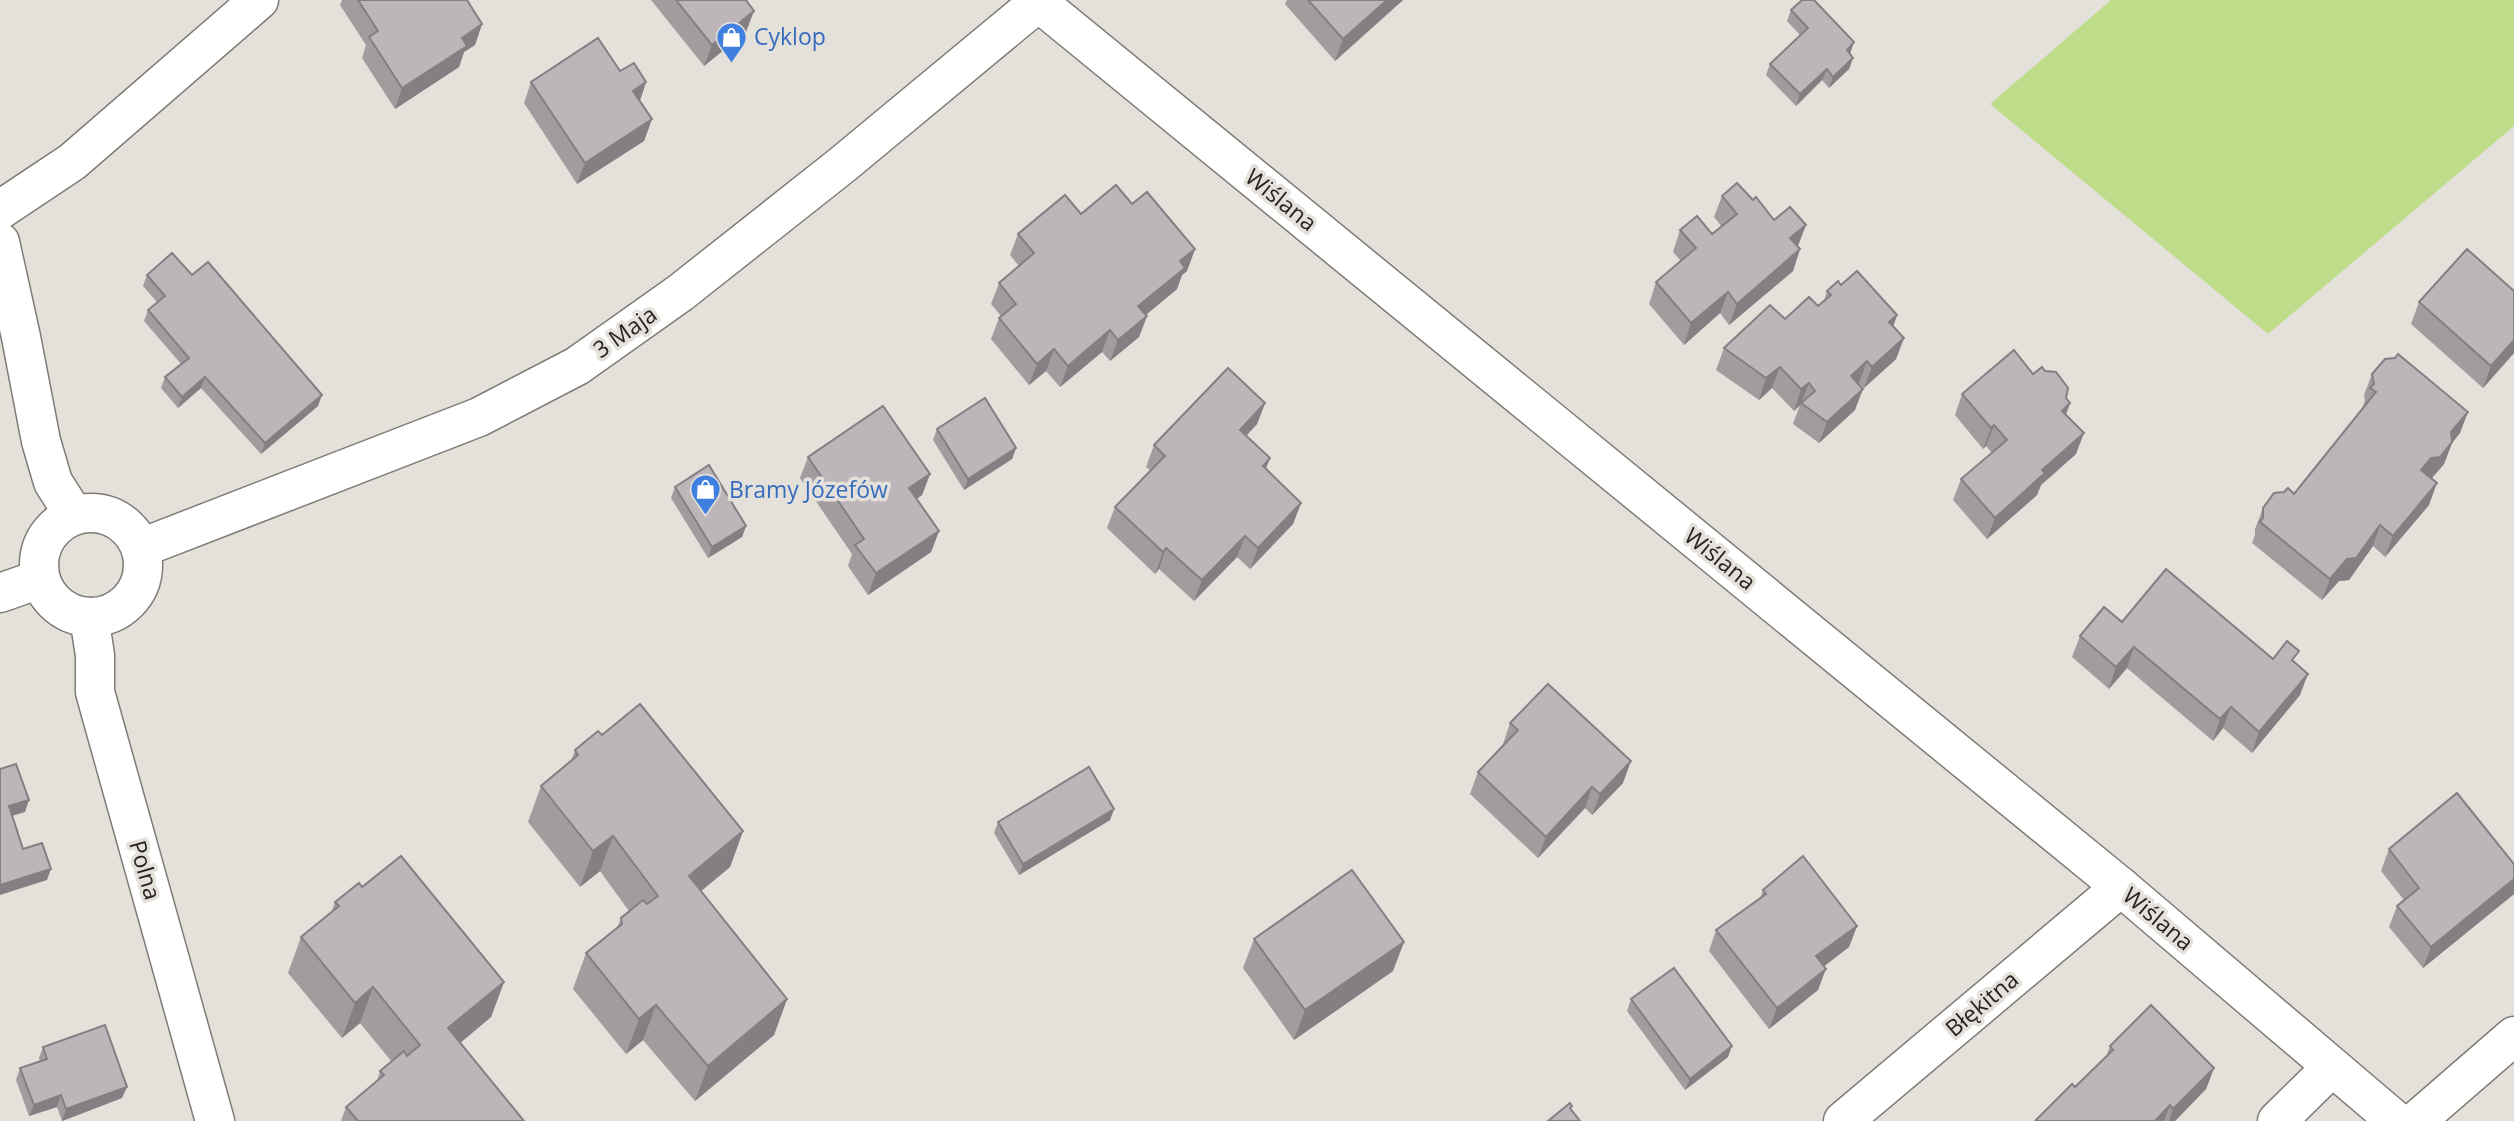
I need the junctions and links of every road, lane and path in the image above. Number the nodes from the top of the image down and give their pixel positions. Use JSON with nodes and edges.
{"nodes":[{"id":1,"x":259,"y":0,"type":"edge"},
{"id":2,"x":1040,"y":1,"type":"edge"},
{"id":3,"x":0,"y":210,"type":"edge"},
{"id":4,"x":0,"y":242,"type":"edge"},
{"id":5,"x":74,"y":515,"type":"junction"},
{"id":6,"x":141,"y":548,"type":"junction"},
{"id":7,"x":40,"y":579,"type":"junction"},
{"id":8,"x":0,"y":593,"type":"edge"},
{"id":9,"x":89,"y":617,"type":"junction"},
{"id":10,"x":2121,"y":887,"type":"junction"},
{"id":11,"x":2514,"y":1036,"type":"edge"},
{"id":12,"x":2332,"y":1067,"type":"junction"},
{"id":13,"x":215,"y":1121,"type":"edge"},
{"id":14,"x":1843,"y":1121,"type":"edge"},
{"id":15,"x":2277,"y":1121,"type":"edge"},
{"id":16,"x":2396,"y":1121,"type":"edge"},
{"id":17,"x":2416,"y":1121,"type":"edge"}],
"edges":[{"from":1,"to":3,"type":"street"},
{"from":2,"to":6,"type":"street","name":"3 Maja"},
{"from":2,"to":10,"type":"street","name":"Wiślana"},
{"from":4,"to":5,"type":"street"},
{"from":5,"to":6,"type":"street"},
{"from":5,"to":7,"type":"street"},
{"from":6,"to":9,"type":"street"},
{"from":7,"to":8,"type":"street"},
{"from":7,"to":9,"type":"street"},
{"from":9,"to":13,"type":"street","name":"Polna"},
{"from":10,"to":12,"type":"street","name":"Wiślana"},
{"from":10,"to":14,"type":"street","name":"Błękitna"},
{"from":11,"to":17,"type":"street"},
{"from":12,"to":15,"type":"street"},
{"from":12,"to":16,"type":"street","name":"Wiślana"}]}
